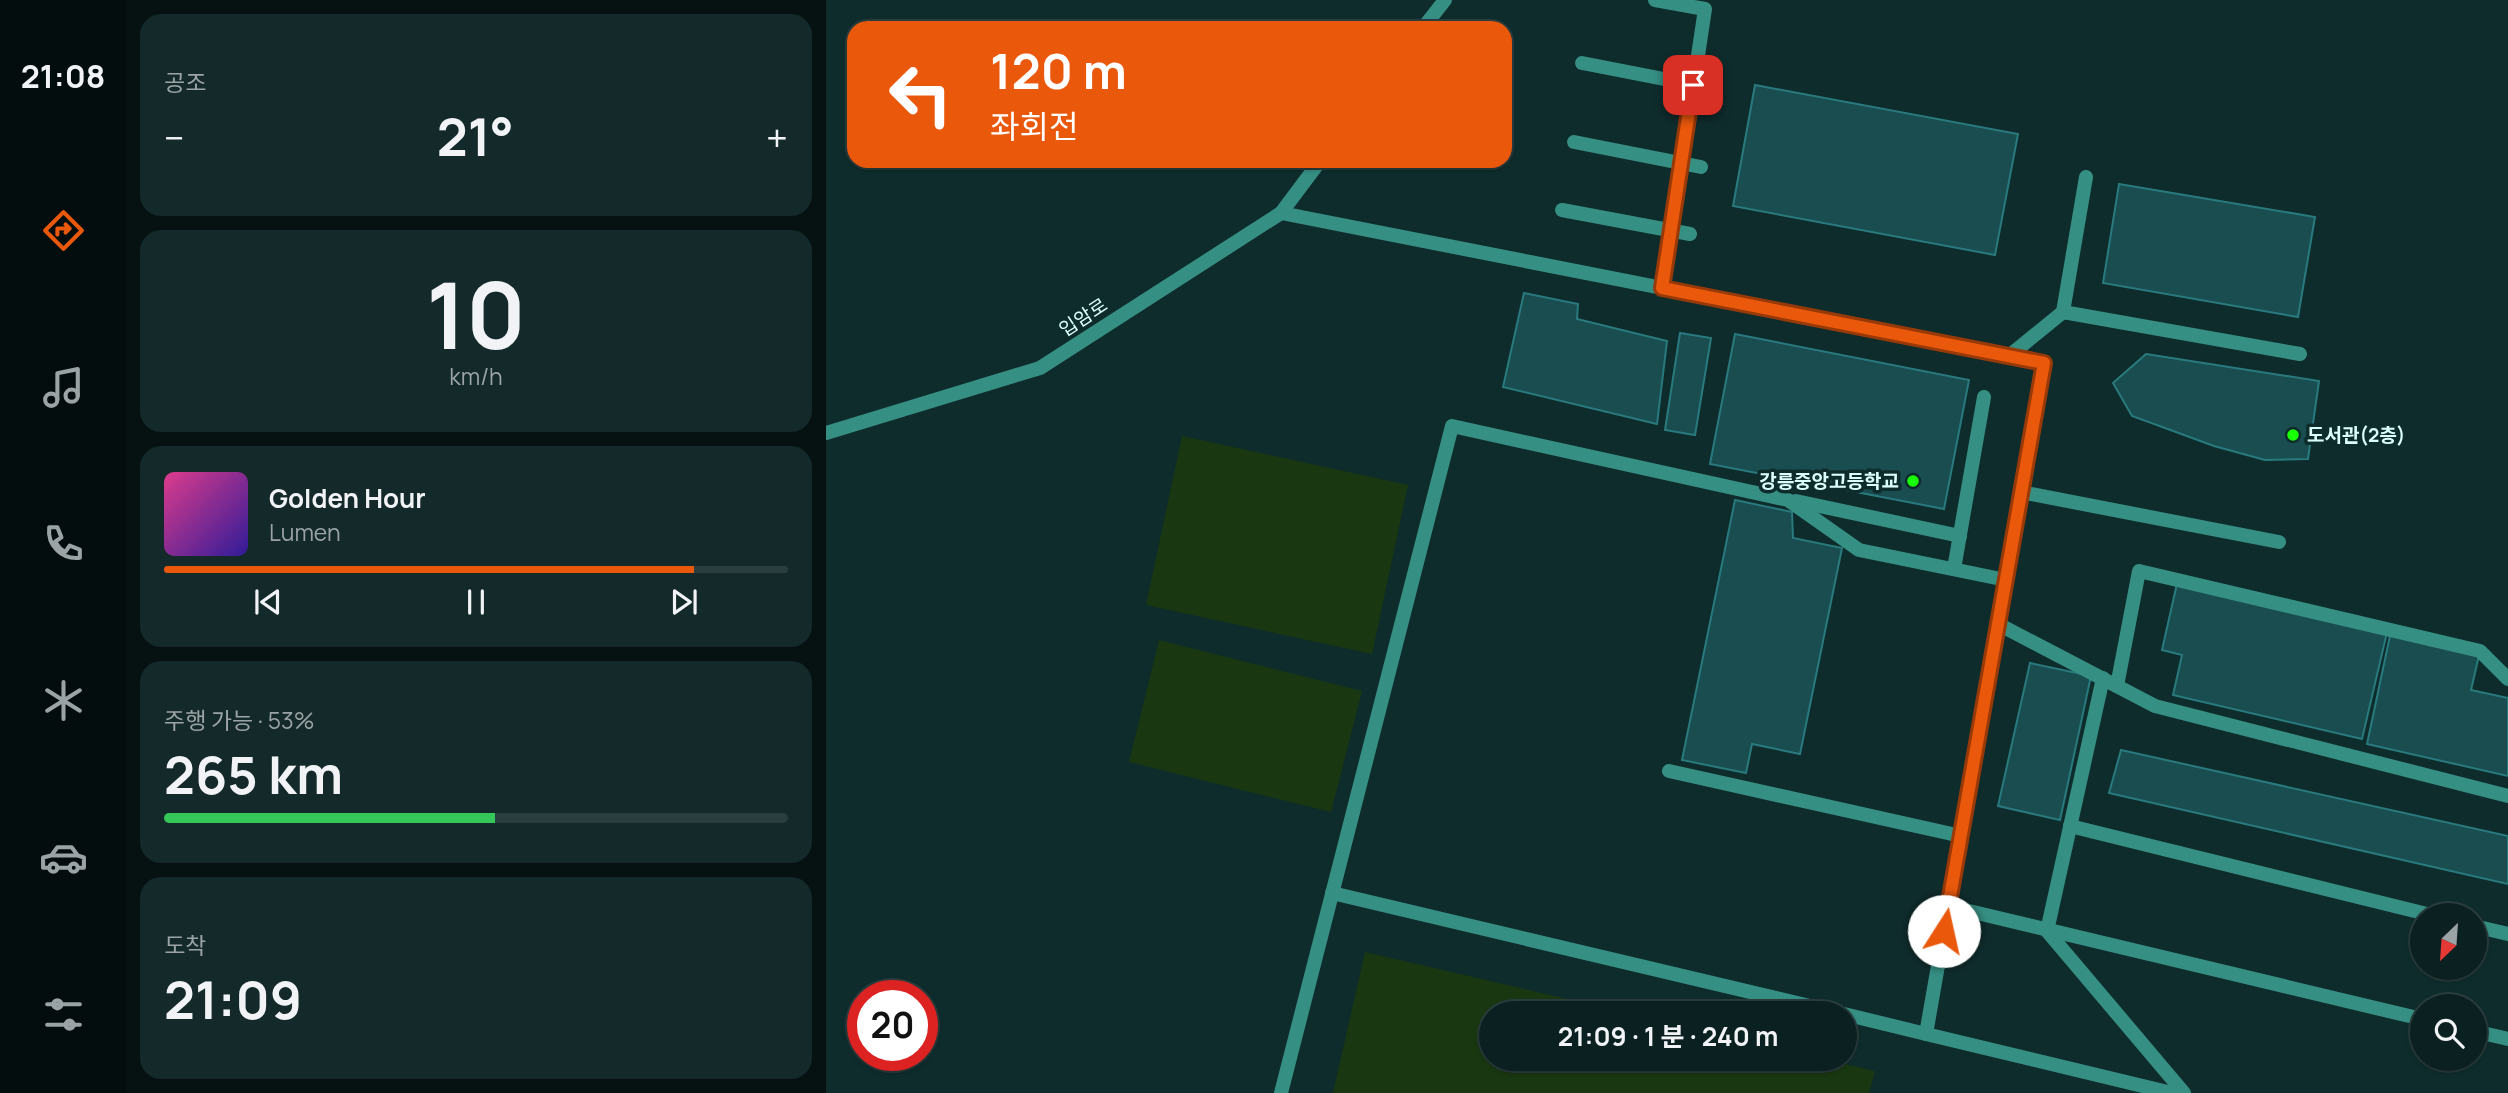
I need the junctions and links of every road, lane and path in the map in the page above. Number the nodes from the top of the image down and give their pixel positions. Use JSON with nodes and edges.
{"nodes":[{"id":1,"x":1445,"y":0,"type":"edge"},
{"id":2,"x":1655,"y":0,"type":"edge"},
{"id":3,"x":1428,"y":21,"type":"edge"},
{"id":4,"x":1582,"y":63,"type":"dead end"},
{"id":5,"x":1693,"y":85,"type":"junction"},
{"id":6,"x":1710,"y":88,"type":"dead end"},
{"id":7,"x":1574,"y":142,"type":"dead end"},
{"id":8,"x":1682,"y":163,"type":"junction"},
{"id":9,"x":1701,"y":167,"type":"dead end"},
{"id":10,"x":1316,"y":168,"type":"edge"},
{"id":11,"x":2086,"y":177,"type":"dead end"},
{"id":12,"x":1562,"y":210,"type":"dead end"},
{"id":13,"x":1281,"y":213,"type":"junction"},
{"id":14,"x":1671,"y":230,"type":"junction"},
{"id":15,"x":1690,"y":234,"type":"dead end"},
{"id":16,"x":1662,"y":288,"type":"junction"},
{"id":17,"x":2063,"y":312,"type":"junction"},
{"id":18,"x":2300,"y":354,"type":"dead end"},
{"id":19,"x":2009,"y":356,"type":"junction"},
{"id":20,"x":1984,"y":397,"type":"dead end"},
{"id":21,"x":826,"y":433,"type":"edge"},
{"id":22,"x":2021,"y":492,"type":"junction"},
{"id":23,"x":1788,"y":499,"type":"junction"},
{"id":24,"x":1960,"y":536,"type":"junction"},
{"id":25,"x":2278,"y":542,"type":"dead end"},
{"id":26,"x":1954,"y":569,"type":"junction"},
{"id":27,"x":2006,"y":580,"type":"junction"},
{"id":28,"x":1998,"y":624,"type":"junction"},
{"id":29,"x":2103,"y":678,"type":"junction"},
{"id":30,"x":2508,"y":679,"type":"edge"},
{"id":31,"x":2117,"y":686,"type":"junction"},
{"id":32,"x":1669,"y":771,"type":"dead end"},
{"id":33,"x":2508,"y":796,"type":"edge"},
{"id":34,"x":2070,"y":826,"type":"junction"},
{"id":35,"x":1961,"y":836,"type":"junction"},
{"id":36,"x":1332,"y":893,"type":"junction"},
{"id":37,"x":1948,"y":906,"type":"junction"},
{"id":38,"x":2410,"y":910,"type":"edge"},
{"id":39,"x":2487,"y":929,"type":"edge"},
{"id":40,"x":2047,"y":930,"type":"junction"},
{"id":41,"x":2508,"y":934,"type":"edge"},
{"id":42,"x":1787,"y":1001,"type":"edge"},
{"id":43,"x":2410,"y":1016,"type":"edge"},
{"id":44,"x":1857,"y":1018,"type":"edge"},
{"id":45,"x":1926,"y":1034,"type":"junction"},
{"id":46,"x":2487,"y":1034,"type":"edge"},
{"id":47,"x":2508,"y":1039,"type":"edge"},
{"id":48,"x":1281,"y":1093,"type":"edge"},
{"id":49,"x":2172,"y":1093,"type":"edge"},
{"id":50,"x":2184,"y":1093,"type":"edge"}],
"edges":[{"from":1,"to":3,"type":"street"},
{"from":2,"to":5,"type":"street"},
{"from":4,"to":5,"type":"street"},
{"from":5,"to":6,"type":"street"},
{"from":5,"to":8,"type":"street"},
{"from":7,"to":8,"type":"street"},
{"from":8,"to":9,"type":"street"},
{"from":8,"to":14,"type":"street"},
{"from":10,"to":13,"type":"street","name":"입암로"},
{"from":11,"to":17,"type":"street"},
{"from":12,"to":14,"type":"street"},
{"from":13,"to":16,"type":"street"},
{"from":13,"to":21,"type":"street","name":"입암로"},
{"from":14,"to":15,"type":"street"},
{"from":14,"to":16,"type":"street"},
{"from":16,"to":19,"type":"street"},
{"from":17,"to":18,"type":"street"},
{"from":17,"to":19,"type":"street"},
{"from":19,"to":22,"type":"street"},
{"from":20,"to":24,"type":"street"},
{"from":22,"to":25,"type":"street"},
{"from":22,"to":27,"type":"street"},
{"from":23,"to":24,"type":"street"},
{"from":23,"to":26,"type":"street"},
{"from":23,"to":36,"type":"street"},
{"from":24,"to":26,"type":"street"},
{"from":26,"to":27,"type":"street"},
{"from":27,"to":28,"type":"street"},
{"from":28,"to":29,"type":"street"},
{"from":28,"to":35,"type":"street"},
{"from":29,"to":31,"type":"street"},
{"from":29,"to":34,"type":"street"},
{"from":30,"to":31,"type":"street"},
{"from":31,"to":33,"type":"street"},
{"from":32,"to":35,"type":"street"},
{"from":34,"to":38,"type":"street"},
{"from":34,"to":40,"type":"street"},
{"from":35,"to":37,"type":"street"},
{"from":36,"to":42,"type":"street"},
{"from":36,"to":48,"type":"street"},
{"from":37,"to":40,"type":"street"},
{"from":37,"to":45,"type":"street"},
{"from":39,"to":41,"type":"street"},
{"from":40,"to":43,"type":"street"},
{"from":40,"to":50,"type":"street"},
{"from":44,"to":45,"type":"street"},
{"from":45,"to":49,"type":"street"},
{"from":46,"to":47,"type":"street"}]}
